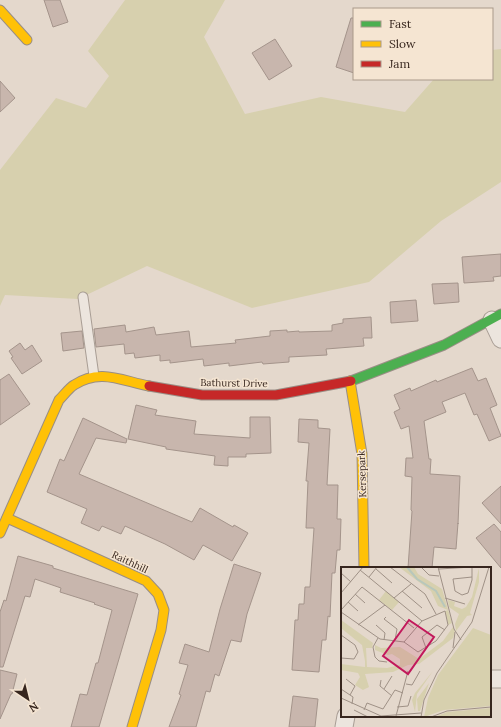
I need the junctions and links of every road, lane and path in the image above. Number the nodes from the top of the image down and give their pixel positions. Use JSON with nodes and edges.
{"nodes":[{"id":1,"x":0,"y":10,"type":"edge"},
{"id":2,"x":27,"y":40,"type":"dead end"},
{"id":3,"x":83,"y":297,"type":"dead end"},
{"id":4,"x":496,"y":317,"type":"edge"},
{"id":5,"x":501,"y":339,"type":"edge"},
{"id":6,"x":94,"y":376,"type":"junction"},
{"id":7,"x":350,"y":381,"type":"junction"},
{"id":8,"x":6,"y":518,"type":"junction"},
{"id":9,"x":0,"y":533,"type":"edge"},
{"id":10,"x":364,"y":567,"type":"edge"},
{"id":11,"x":346,"y":717,"type":"edge"},
{"id":12,"x":132,"y":727,"type":"edge"},
{"id":13,"x":344,"y":727,"type":"edge"}],
"edges":[{"from":1,"to":2,"type":"street"},
{"from":3,"to":6,"type":"lane"},
{"from":4,"to":5,"type":"street"},
{"from":4,"to":7,"type":"street","name":"Bathurst Drive"},
{"from":6,"to":7,"type":"street","name":"Bathurst Drive"},
{"from":6,"to":8,"type":"street","name":"Bathurst Drive"},
{"from":7,"to":10,"type":"street","name":"Kersepark"},
{"from":8,"to":9,"type":"street","name":"Bathurst Drive"},
{"from":8,"to":12,"type":"street","name":"Raithhill"},
{"from":11,"to":13,"type":"street"}]}
